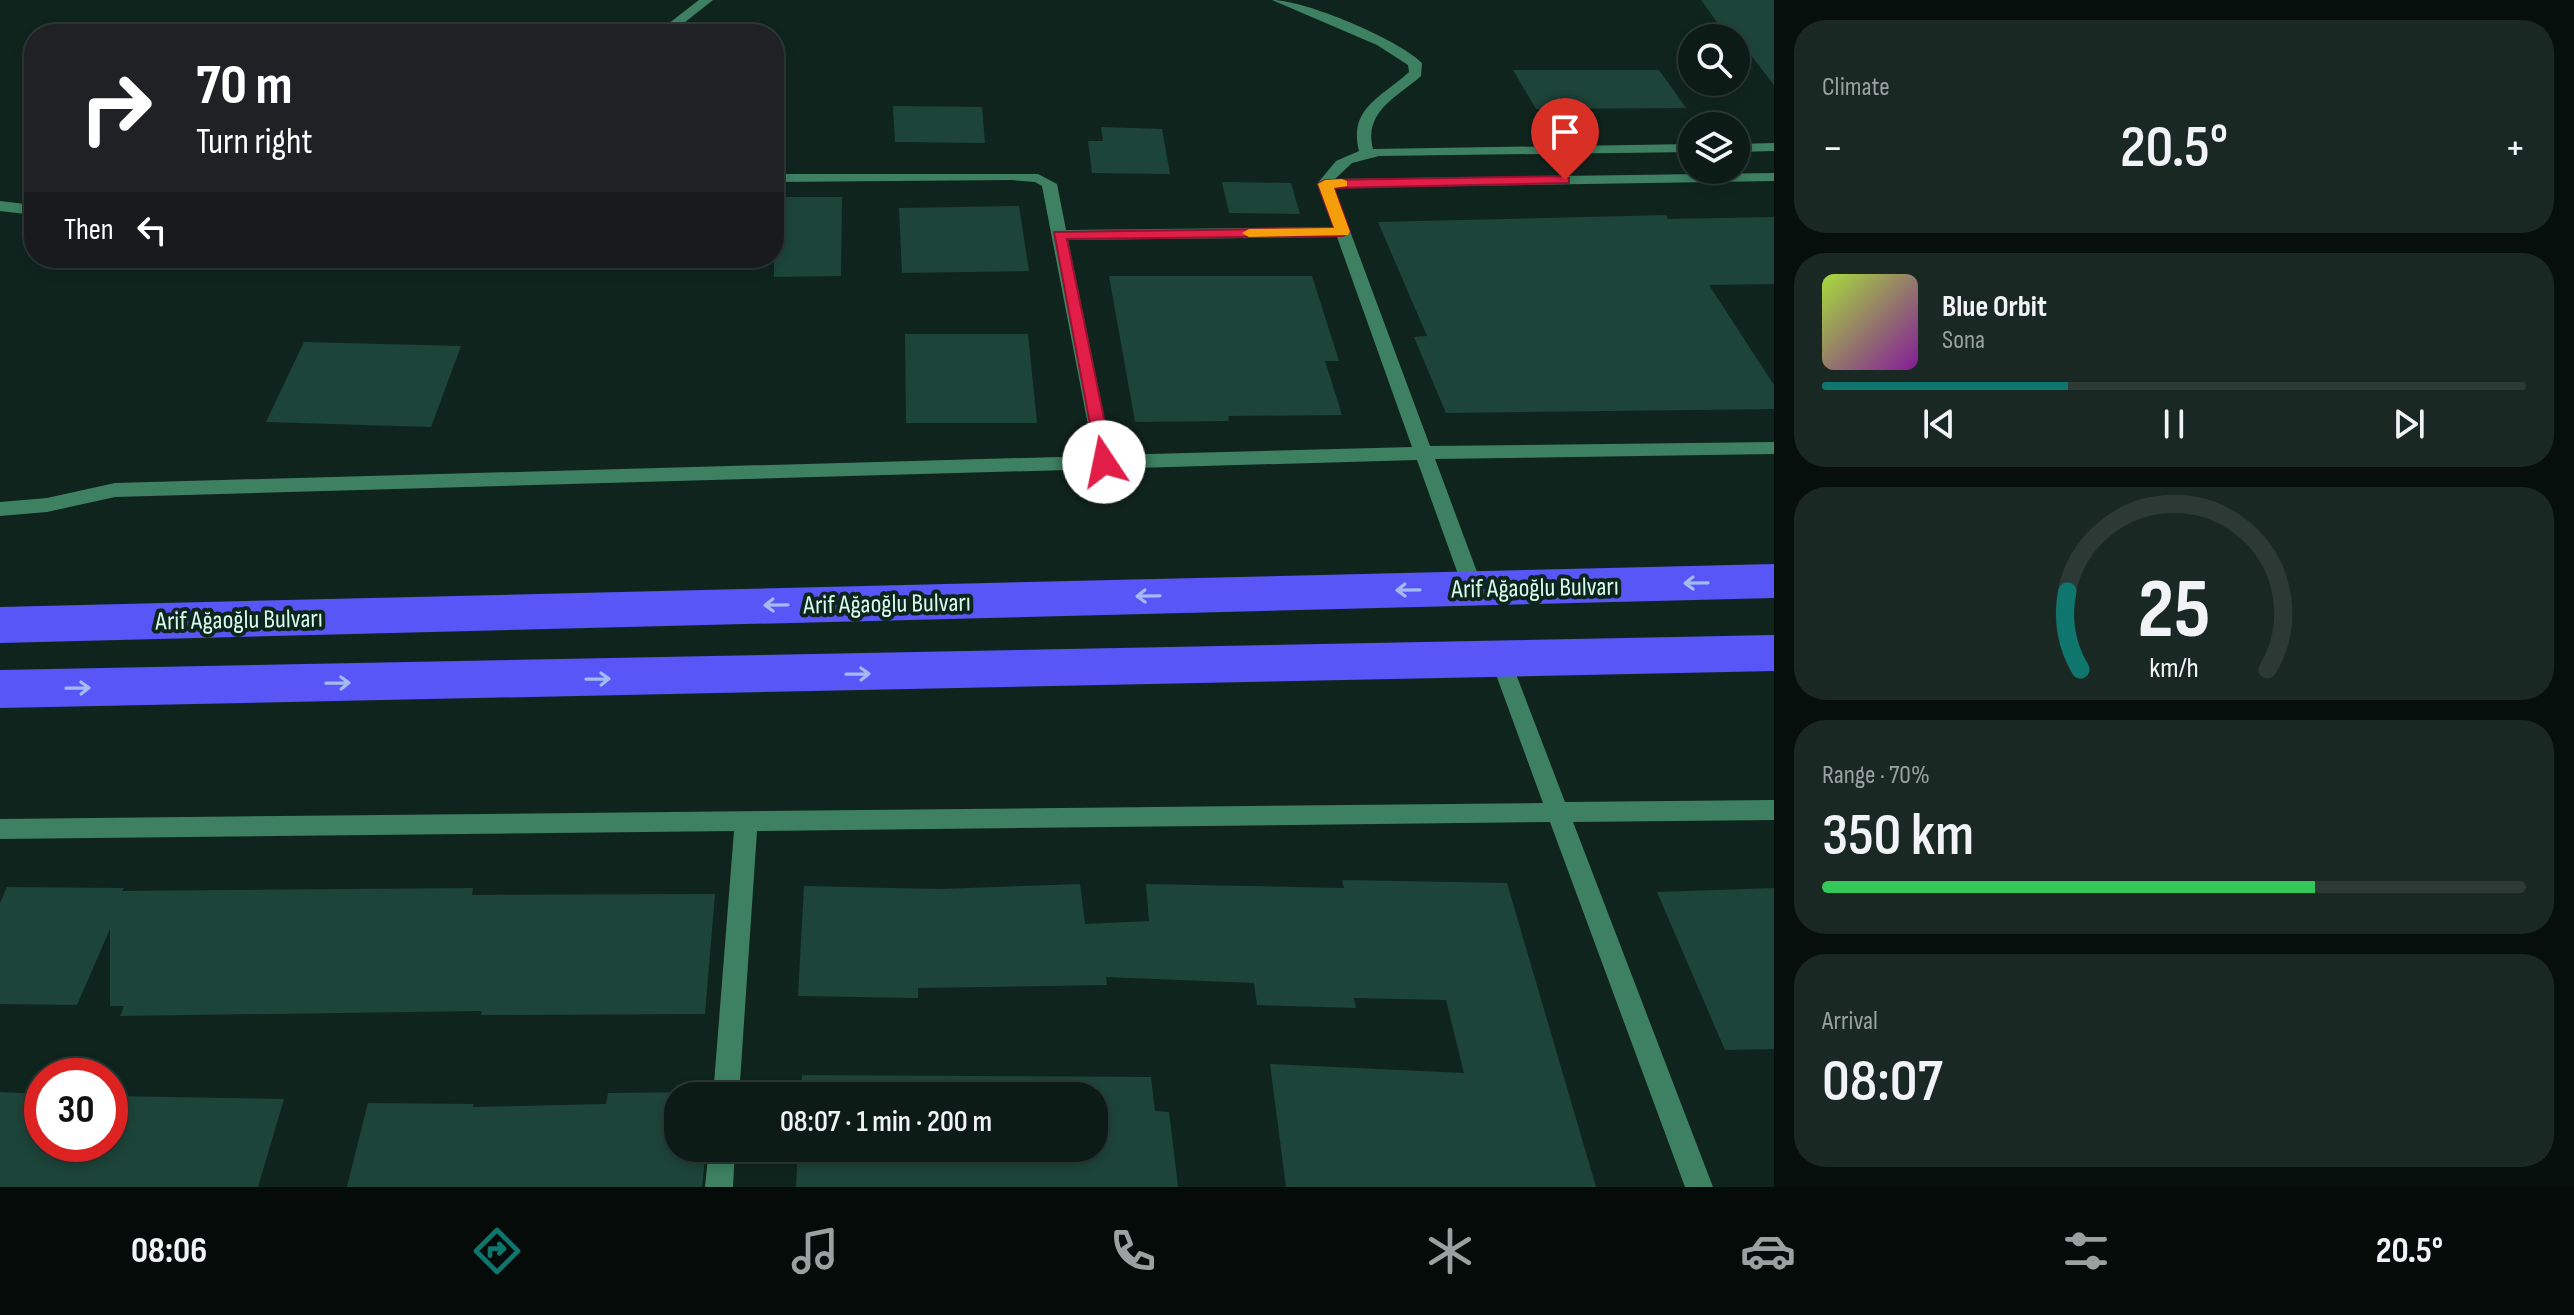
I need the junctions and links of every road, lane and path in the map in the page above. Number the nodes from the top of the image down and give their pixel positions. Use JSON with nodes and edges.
{"nodes":[{"id":1,"x":707,"y":0,"type":"edge"},
{"id":2,"x":1278,"y":0,"type":"edge"},
{"id":3,"x":675,"y":24,"type":"edge"},
{"id":4,"x":1774,"y":147,"type":"edge"},
{"id":5,"x":1678,"y":148,"type":"edge"},
{"id":6,"x":1750,"y":148,"type":"edge"},
{"id":7,"x":1367,"y":154,"type":"junction"},
{"id":8,"x":1774,"y":177,"type":"edge"},
{"id":9,"x":784,"y":178,"type":"edge"},
{"id":10,"x":1325,"y":184,"type":"junction"},
{"id":11,"x":0,"y":206,"type":"edge"},
{"id":12,"x":24,"y":209,"type":"edge"},
{"id":13,"x":1343,"y":232,"type":"junction"},
{"id":14,"x":1059,"y":235,"type":"junction"},
{"id":15,"x":1774,"y":448,"type":"edge"},
{"id":16,"x":1423,"y":453,"type":"junction"},
{"id":17,"x":1104,"y":462,"type":"junction"},
{"id":18,"x":0,"y":509,"type":"edge"},
{"id":19,"x":1774,"y":581,"type":"edge"},
{"id":20,"x":1473,"y":588,"type":"junction"},
{"id":21,"x":0,"y":625,"type":"edge"},
{"id":22,"x":1774,"y":653,"type":"edge"},
{"id":23,"x":1501,"y":661,"type":"junction"},
{"id":24,"x":0,"y":689,"type":"edge"},
{"id":25,"x":1774,"y":810,"type":"edge"},
{"id":26,"x":1559,"y":812,"type":"junction"},
{"id":27,"x":746,"y":820,"type":"junction"},
{"id":28,"x":0,"y":829,"type":"edge"},
{"id":29,"x":727,"y":1082,"type":"edge"},
{"id":30,"x":721,"y":1162,"type":"edge"},
{"id":31,"x":719,"y":1187,"type":"edge"},
{"id":32,"x":1699,"y":1187,"type":"edge"}],
"edges":[{"from":1,"to":3,"type":"street"},
{"from":2,"to":7,"type":"street"},
{"from":4,"to":6,"type":"street"},
{"from":5,"to":7,"type":"street"},
{"from":7,"to":10,"type":"street"},
{"from":8,"to":10,"type":"street"},
{"from":9,"to":14,"type":"street"},
{"from":10,"to":13,"type":"street"},
{"from":11,"to":12,"type":"street"},
{"from":13,"to":14,"type":"street"},
{"from":13,"to":16,"type":"street"},
{"from":14,"to":17,"type":"street"},
{"from":15,"to":16,"type":"street"},
{"from":16,"to":17,"type":"street"},
{"from":16,"to":20,"type":"street"},
{"from":17,"to":18,"type":"street"},
{"from":19,"to":20,"type":"highway","name":"Arif Ağaoğlu Bulvarı","one_way":true},
{"from":20,"to":21,"type":"highway","name":"Arif Ağaoğlu Bulvarı","one_way":true},
{"from":22,"to":23,"type":"highway"},
{"from":24,"to":23,"type":"highway","one_way":true},
{"from":23,"to":26,"type":"street"},
{"from":25,"to":26,"type":"street"},
{"from":26,"to":27,"type":"street"},
{"from":26,"to":32,"type":"street"},
{"from":27,"to":28,"type":"street"},
{"from":27,"to":29,"type":"street"},
{"from":30,"to":31,"type":"street"}]}
